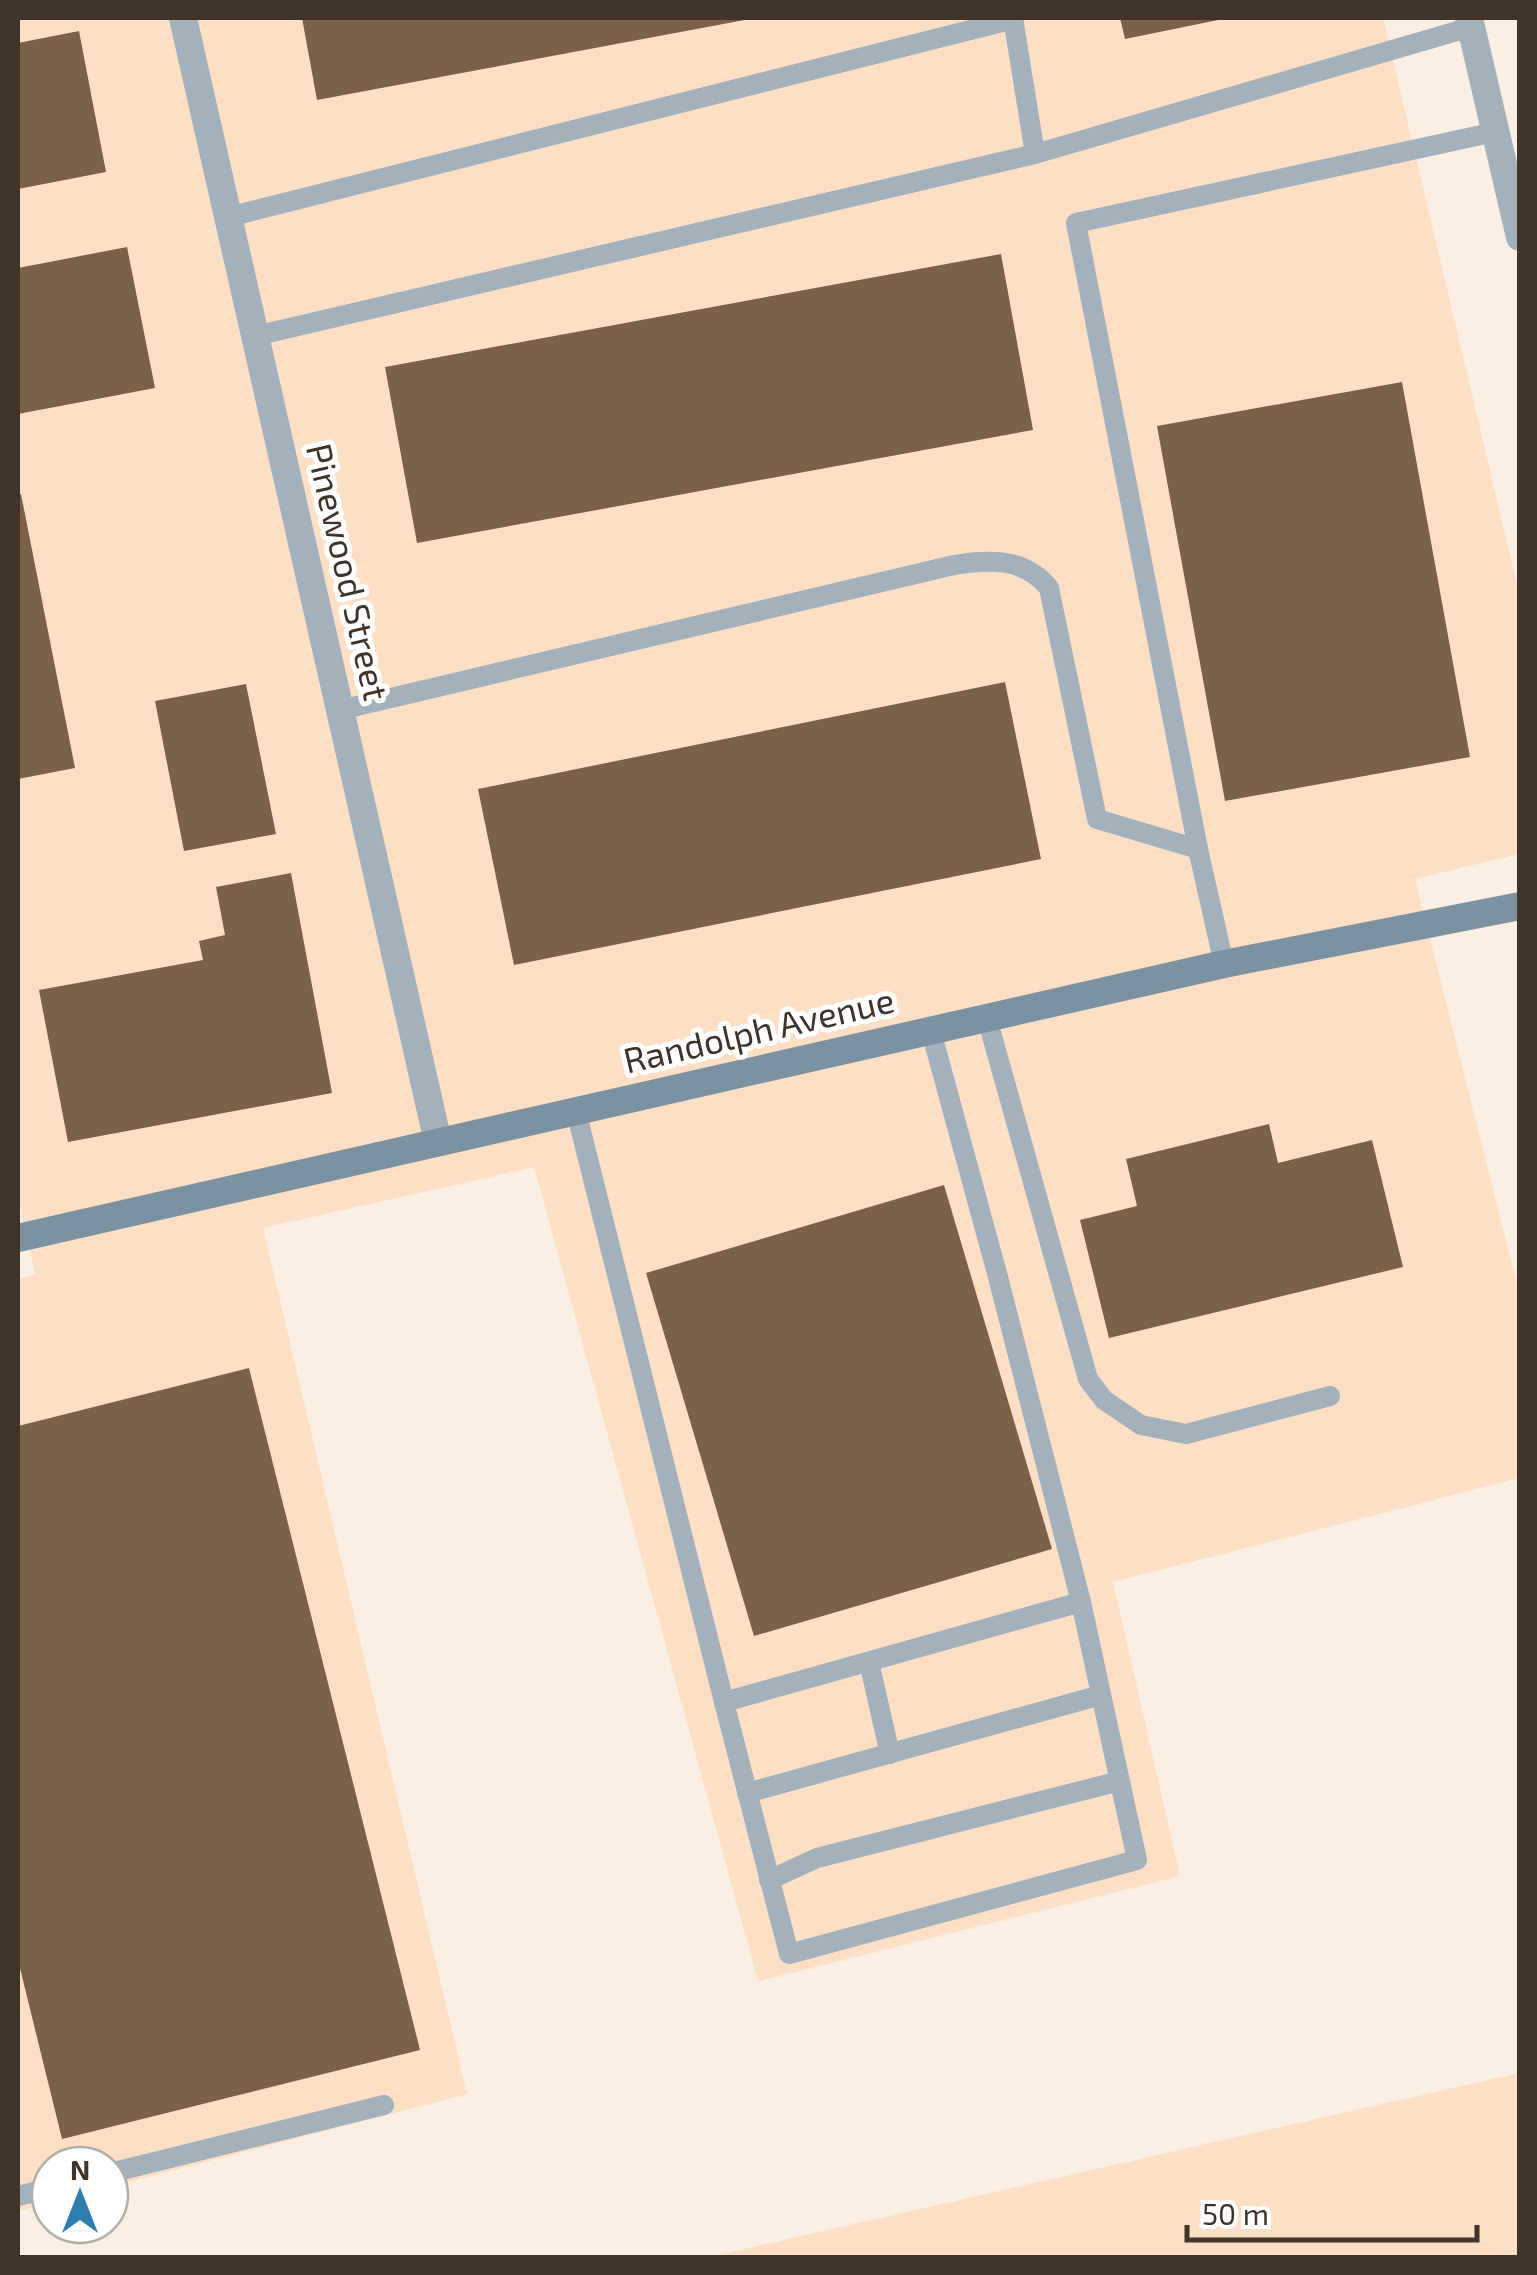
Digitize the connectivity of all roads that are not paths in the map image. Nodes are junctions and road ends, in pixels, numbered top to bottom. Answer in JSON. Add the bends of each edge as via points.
{"nodes":[{"id":1,"x":183,"y":18,"type":"edge"},
{"id":2,"x":1014,"y":18,"type":"edge"},
{"id":3,"x":1470,"y":22,"type":"edge"},
{"id":4,"x":1495,"y":132,"type":"junction"},
{"id":5,"x":1035,"y":154,"type":"junction"},
{"id":6,"x":228,"y":218,"type":"junction"},
{"id":7,"x":1520,"y":237,"type":"edge"},
{"id":8,"x":255,"y":336,"type":"junction"},
{"id":9,"x":340,"y":710,"type":"junction"},
{"id":10,"x":1198,"y":849,"type":"junction"},
{"id":11,"x":1520,"y":906,"type":"edge"},
{"id":12,"x":1224,"y":964,"type":"junction"},
{"id":13,"x":987,"y":1018,"type":"junction"},
{"id":14,"x":931,"y":1031,"type":"junction"},
{"id":15,"x":576,"y":1111,"type":"junction"},
{"id":16,"x":438,"y":1142,"type":"junction"},
{"id":17,"x":18,"y":1238,"type":"edge"},
{"id":18,"x":1330,"y":1396,"type":"dead end"},
{"id":19,"x":1081,"y":1602,"type":"junction"},
{"id":20,"x":869,"y":1662,"type":"junction"},
{"id":21,"x":1102,"y":1695,"type":"junction"},
{"id":22,"x":724,"y":1702,"type":"junction"},
{"id":23,"x":890,"y":1754,"type":"junction"},
{"id":24,"x":1120,"y":1782,"type":"junction"},
{"id":25,"x":747,"y":1793,"type":"junction"},
{"id":26,"x":769,"y":1880,"type":"junction"},
{"id":27,"x":384,"y":2106,"type":"dead end"},
{"id":28,"x":130,"y":2168,"type":"edge"}],
"edges":[{"from":1,"to":6,"type":"street","name":"Pinewood Street"},
{"from":2,"to":5,"type":"lane"},
{"from":2,"to":6,"type":"lane"},
{"from":3,"to":4,"type":"street"},
{"from":3,"to":5,"type":"lane"},
{"from":4,"to":7,"type":"street"},
{"from":4,"to":10,"type":"lane","via":[[1076,223]]},
{"from":5,"to":8,"type":"lane"},
{"from":6,"to":8,"type":"street","name":"Pinewood Street"},
{"from":8,"to":9,"type":"street","name":"Pinewood Street"},
{"from":9,"to":10,"type":"lane","via":[[954,565],[1004,562],[1036,572],[1049,588],[1098,819]]},
{"from":9,"to":16,"type":"street","name":"Pinewood Street"},
{"from":10,"to":12,"type":"lane"},
{"from":11,"to":12,"type":"main road","name":"Randolph Avenue"},
{"from":12,"to":13,"type":"main road","name":"Randolph Avenue"},
{"from":13,"to":14,"type":"main road","name":"Randolph Avenue"},
{"from":13,"to":18,"type":"lane","via":[[1088,1379],[1104,1400],[1141,1425],[1186,1434]]},
{"from":14,"to":15,"type":"main road","name":"Randolph Avenue"},
{"from":14,"to":19,"type":"lane"},
{"from":15,"to":16,"type":"main road","name":"Randolph Avenue"},
{"from":15,"to":22,"type":"lane"},
{"from":16,"to":17,"type":"main road","name":"Randolph Avenue"},
{"from":19,"to":20,"type":"lane"},
{"from":19,"to":21,"type":"lane"},
{"from":20,"to":22,"type":"lane"},
{"from":20,"to":23,"type":"lane"},
{"from":21,"to":23,"type":"lane"},
{"from":21,"to":24,"type":"lane"},
{"from":22,"to":25,"type":"lane"},
{"from":23,"to":25,"type":"lane"},
{"from":24,"to":26,"type":"lane","via":[[818,1858]]},
{"from":24,"to":26,"type":"lane","via":[[1138,1860],[789,1954]]},
{"from":25,"to":26,"type":"lane"},
{"from":27,"to":28,"type":"lane"}]}
